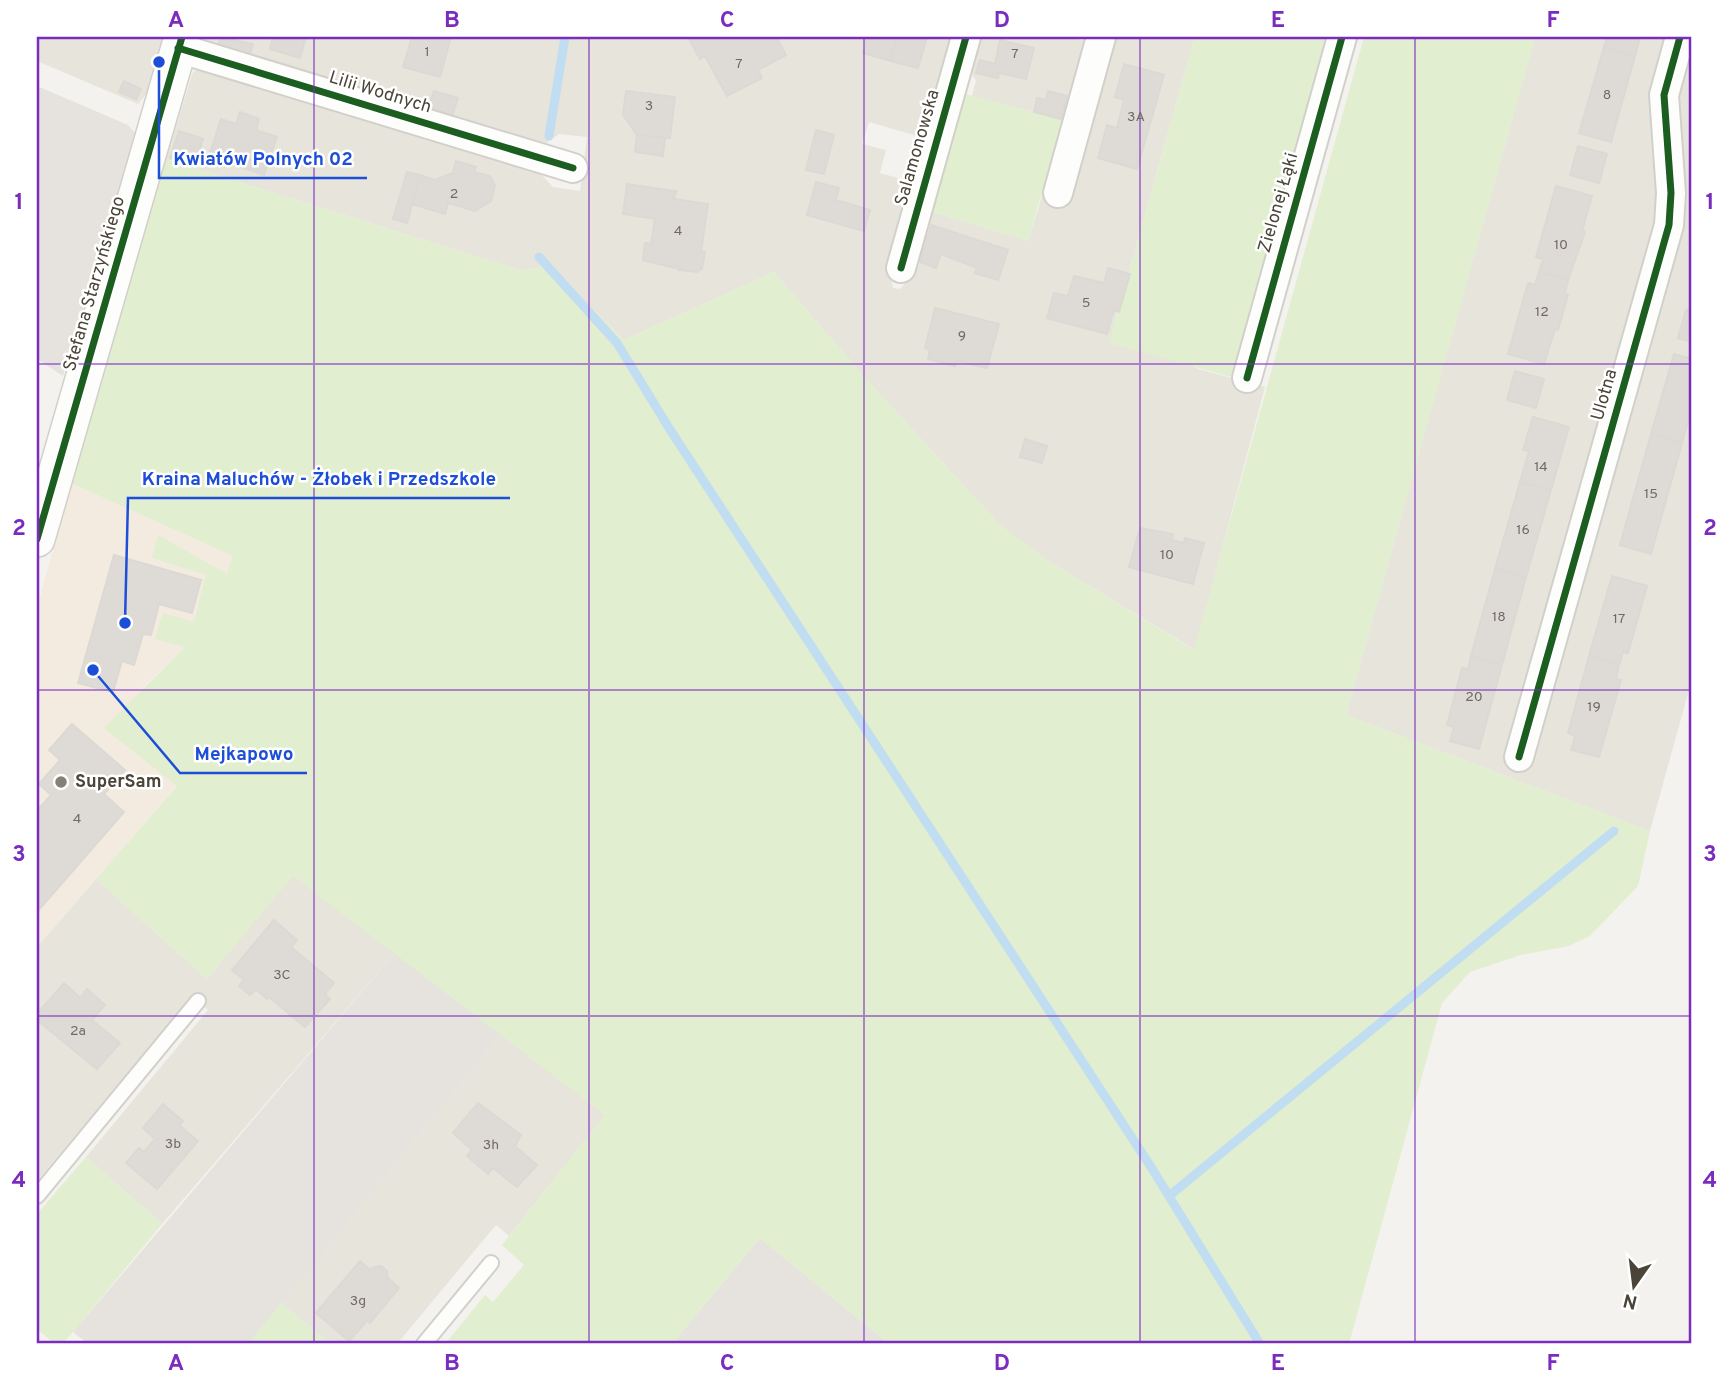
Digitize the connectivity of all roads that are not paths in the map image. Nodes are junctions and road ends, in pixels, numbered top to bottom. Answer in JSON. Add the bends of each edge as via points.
{"nodes":[{"id":1,"x":966,"y":37,"type":"edge"},
{"id":2,"x":1101,"y":37,"type":"edge"},
{"id":3,"x":1342,"y":37,"type":"edge"},
{"id":4,"x":1680,"y":37,"type":"edge"},
{"id":5,"x":180,"y":42,"type":"edge"},
{"id":6,"x":573,"y":168,"type":"dead end"},
{"id":7,"x":1058,"y":193,"type":"dead end"},
{"id":8,"x":901,"y":268,"type":"dead end"},
{"id":9,"x":1247,"y":378,"type":"dead end"},
{"id":10,"x":37,"y":539,"type":"edge"},
{"id":11,"x":1519,"y":757,"type":"dead end"},
{"id":12,"x":198,"y":1001,"type":"dead end"},
{"id":13,"x":37,"y":1196,"type":"edge"},
{"id":14,"x":491,"y":1263,"type":"dead end"},
{"id":15,"x":424,"y":1344,"type":"edge"}],
"edges":[{"from":1,"to":8,"type":"street","name":"Salamonowska"},
{"from":2,"to":7,"type":"street"},
{"from":3,"to":9,"type":"street","name":"Zielonej Łąki"},
{"from":4,"to":11,"type":"street","name":"Ulotna","via":[[1664,95],[1669,225]]},
{"from":5,"to":6,"type":"street","name":"Lilii Wodnych"},
{"from":5,"to":10,"type":"street","name":"Stefana Starzyńskiego"},
{"from":12,"to":13,"type":"lane"},
{"from":14,"to":15,"type":"lane"}]}
